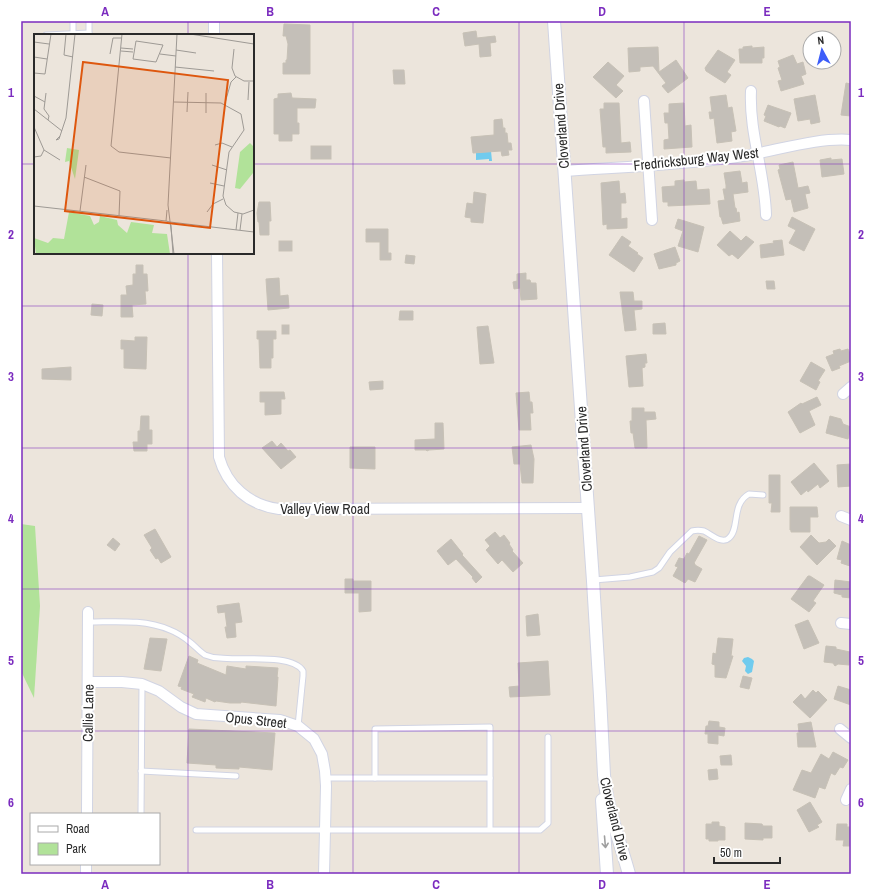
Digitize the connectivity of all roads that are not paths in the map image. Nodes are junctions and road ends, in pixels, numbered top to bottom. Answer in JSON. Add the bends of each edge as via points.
{"nodes":[{"id":1,"x":73,"y":21,"type":"edge"},
{"id":2,"x":88,"y":21,"type":"edge"},
{"id":3,"x":214,"y":21,"type":"edge"},
{"id":4,"x":554,"y":21,"type":"edge"},
{"id":5,"x":73,"y":34,"type":"edge"},
{"id":6,"x":89,"y":34,"type":"edge"},
{"id":7,"x":214,"y":34,"type":"edge"},
{"id":8,"x":751,"y":91,"type":"dead end"},
{"id":9,"x":644,"y":101,"type":"dead end"},
{"id":10,"x":851,"y":140,"type":"edge"},
{"id":11,"x":758,"y":154,"type":"junction"},
{"id":12,"x":648,"y":165,"type":"junction"},
{"id":13,"x":564,"y":171,"type":"junction"},
{"id":14,"x":766,"y":215,"type":"dead end"},
{"id":15,"x":652,"y":220,"type":"dead end"},
{"id":16,"x":217,"y":254,"type":"edge"},
{"id":17,"x":851,"y":387,"type":"edge"},
{"id":18,"x":843,"y":394,"type":"dead end"},
{"id":19,"x":763,"y":495,"type":"dead end"},
{"id":20,"x":588,"y":508,"type":"junction"},
{"id":21,"x":841,"y":516,"type":"dead end"},
{"id":22,"x":851,"y":520,"type":"edge"},
{"id":23,"x":593,"y":580,"type":"junction"},
{"id":24,"x":88,"y":617,"type":"joint"},
{"id":25,"x":88,"y":682,"type":"junction"},
{"id":26,"x":142,"y":684,"type":"junction"},
{"id":27,"x":298,"y":726,"type":"junction"},
{"id":28,"x":840,"y":729,"type":"dead end"},
{"id":29,"x":548,"y":737,"type":"dead end"},
{"id":30,"x":851,"y":738,"type":"edge"},
{"id":31,"x":141,"y":771,"type":"junction"},
{"id":32,"x":604,"y":775,"type":"junction"},
{"id":33,"x":236,"y":776,"type":"dead end"},
{"id":34,"x":326,"y":778,"type":"junction"},
{"id":35,"x":375,"y":778,"type":"junction"},
{"id":36,"x":490,"y":778,"type":"junction"},
{"id":37,"x":851,"y":789,"type":"edge"},
{"id":38,"x":846,"y":800,"type":"dead end"},
{"id":39,"x":86,"y":813,"type":"edge"},
{"id":40,"x":141,"y":813,"type":"edge"},
{"id":41,"x":490,"y":829,"type":"junction"},
{"id":42,"x":196,"y":830,"type":"dead end"},
{"id":43,"x":324,"y":831,"type":"junction"},
{"id":44,"x":324,"y":874,"type":"edge"},
{"id":45,"x":608,"y":874,"type":"edge"},
{"id":46,"x":628,"y":874,"type":"edge"}],
"edges":[{"from":1,"to":5,"type":"lane"},
{"from":2,"to":6,"type":"lane"},
{"from":3,"to":7,"type":"street"},
{"from":4,"to":13,"type":"street","name":"Cloverland Drive"},
{"from":8,"to":11,"type":"street","via":[[750,112]]},
{"from":9,"to":12,"type":"street"},
{"from":10,"to":11,"type":"street","name":"Fredricksburg Way West","via":[[819,141]]},
{"from":11,"to":12,"type":"street","name":"Fredricksburg Way West"},
{"from":11,"to":14,"type":"street"},
{"from":12,"to":13,"type":"street","name":"Fredricksburg Way West"},
{"from":12,"to":15,"type":"street"},
{"from":13,"to":20,"type":"street","name":"Cloverland Drive"},
{"from":16,"to":20,"type":"street","name":"Valley View Road","via":[[219,457],[227,477],[246,497],[262,506],[279,510]]},
{"from":17,"to":18,"type":"street"},
{"from":19,"to":23,"type":"lane","via":[[749,494],[743,499],[731,536],[727,539],[722,540],[703,531],[692,531],[653,572]]},
{"from":20,"to":23,"type":"street","name":"Cloverland Drive"},
{"from":21,"to":22,"type":"street"},
{"from":23,"to":32,"type":"street","name":"Cloverland Drive"},
{"from":24,"to":25,"type":"street","name":"Callie Lane"},
{"from":24,"to":27,"type":"lane","via":[[170,630],[200,652],[213,657],[278,660],[298,665],[303,671],[303,676]]},
{"from":25,"to":26,"type":"street","name":"Opus Street"},
{"from":25,"to":39,"type":"street","name":"Callie Lane"},
{"from":26,"to":27,"type":"street","name":"Opus Street","via":[[159,690],[181,707],[196,714],[280,720]]},
{"from":26,"to":31,"type":"lane"},
{"from":27,"to":34,"type":"street","name":"Opus Street","via":[[314,739],[322,754]]},
{"from":28,"to":30,"type":"street"},
{"from":29,"to":41,"type":"lane","via":[[548,823],[540,830]]},
{"from":31,"to":33,"type":"lane"},
{"from":31,"to":40,"type":"lane"},
{"from":32,"to":45,"type":"street","one_way":true,"via":[[602,798]]},
{"from":32,"to":46,"type":"street","name":"Cloverland Drive","via":[[612,818]]},
{"from":34,"to":35,"type":"lane"},
{"from":34,"to":43,"type":"street","name":"Opus Street"},
{"from":35,"to":36,"type":"lane"},
{"from":35,"to":36,"type":"lane","via":[[375,729],[490,727]]},
{"from":36,"to":41,"type":"lane"},
{"from":37,"to":38,"type":"street"},
{"from":41,"to":43,"type":"lane"},
{"from":42,"to":43,"type":"lane"},
{"from":43,"to":44,"type":"street","name":"Opus Street"}]}
